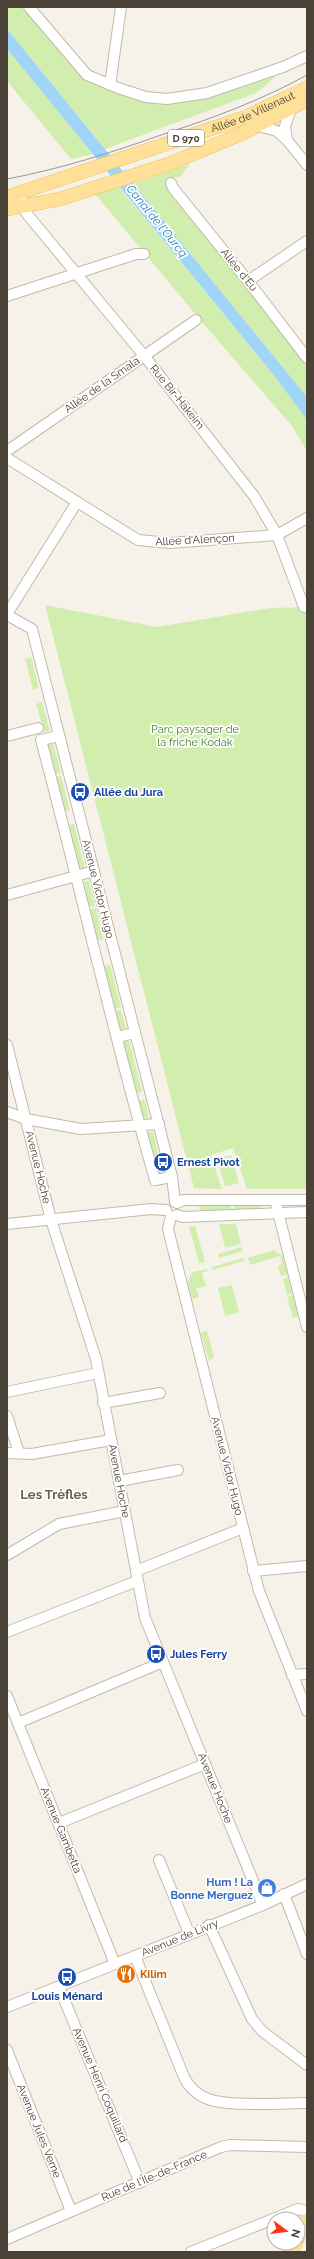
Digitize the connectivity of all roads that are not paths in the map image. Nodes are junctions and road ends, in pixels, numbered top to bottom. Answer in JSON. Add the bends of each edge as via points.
{"nodes":[{"id":1,"x":29,"y":7,"type":"edge"},
{"id":2,"x":121,"y":7,"type":"edge"},
{"id":3,"x":307,"y":56,"type":"edge"},
{"id":4,"x":110,"y":85,"type":"junction"},
{"id":5,"x":307,"y":88,"type":"edge"},
{"id":6,"x":307,"y":100,"type":"edge"},
{"id":7,"x":292,"y":108,"type":"junction"},
{"id":8,"x":261,"y":110,"type":"junction"},
{"id":9,"x":277,"y":116,"type":"junction"},
{"id":10,"x":258,"y":126,"type":"junction"},
{"id":11,"x":281,"y":129,"type":"junction"},
{"id":12,"x":307,"y":165,"type":"edge"},
{"id":13,"x":171,"y":183,"type":"dead end"},
{"id":14,"x":31,"y":188,"type":"junction"},
{"id":15,"x":7,"y":197,"type":"edge"},
{"id":16,"x":22,"y":206,"type":"junction"},
{"id":17,"x":7,"y":209,"type":"edge"},
{"id":18,"x":307,"y":241,"type":"edge"},
{"id":19,"x":144,"y":254,"type":"dead end"},
{"id":20,"x":76,"y":274,"type":"junction"},
{"id":21,"x":248,"y":280,"type":"junction"},
{"id":22,"x":7,"y":296,"type":"edge"},
{"id":23,"x":196,"y":320,"type":"dead end"},
{"id":24,"x":144,"y":356,"type":"junction"},
{"id":25,"x":307,"y":358,"type":"edge"},
{"id":26,"x":7,"y":451,"type":"edge"},
{"id":27,"x":7,"y":458,"type":"edge"},
{"id":28,"x":77,"y":502,"type":"junction"},
{"id":29,"x":307,"y":518,"type":"edge"},
{"id":30,"x":277,"y":535,"type":"junction"},
{"id":31,"x":304,"y":607,"type":"dead end"},
{"id":32,"x":7,"y":614,"type":"edge"},
{"id":33,"x":38,"y":728,"type":"dead end"},
{"id":34,"x":7,"y":736,"type":"edge"},
{"id":35,"x":59,"y":736,"type":"junction"},
{"id":36,"x":94,"y":872,"type":"junction"},
{"id":37,"x":77,"y":876,"type":"junction"},
{"id":38,"x":7,"y":895,"type":"edge"},
{"id":39,"x":136,"y":1033,"type":"junction"},
{"id":40,"x":117,"y":1038,"type":"junction"},
{"id":41,"x":7,"y":1045,"type":"edge"},
{"id":42,"x":7,"y":1112,"type":"edge"},
{"id":43,"x":26,"y":1119,"type":"junction"},
{"id":44,"x":139,"y":1124,"type":"junction"},
{"id":45,"x":159,"y":1124,"type":"junction"},
{"id":46,"x":172,"y":1177,"type":"junction"},
{"id":47,"x":275,"y":1200,"type":"junction"},
{"id":48,"x":307,"y":1200,"type":"edge"},
{"id":49,"x":176,"y":1202,"type":"junction"},
{"id":50,"x":307,"y":1212,"type":"edge"},
{"id":51,"x":171,"y":1214,"type":"junction"},
{"id":52,"x":278,"y":1214,"type":"junction"},
{"id":53,"x":51,"y":1220,"type":"junction"},
{"id":54,"x":7,"y":1224,"type":"edge"},
{"id":55,"x":307,"y":1327,"type":"edge"},
{"id":56,"x":98,"y":1373,"type":"junction"},
{"id":57,"x":7,"y":1392,"type":"edge"},
{"id":58,"x":160,"y":1393,"type":"dead end"},
{"id":59,"x":104,"y":1403,"type":"junction"},
{"id":60,"x":7,"y":1416,"type":"edge"},
{"id":61,"x":111,"y":1440,"type":"junction"},
{"id":62,"x":7,"y":1453,"type":"edge"},
{"id":63,"x":19,"y":1453,"type":"junction"},
{"id":64,"x":178,"y":1470,"type":"dead end"},
{"id":65,"x":119,"y":1482,"type":"junction"},
{"id":66,"x":125,"y":1511,"type":"junction"},
{"id":67,"x":243,"y":1528,"type":"junction"},
{"id":68,"x":7,"y":1555,"type":"edge"},
{"id":69,"x":307,"y":1566,"type":"edge"},
{"id":70,"x":253,"y":1571,"type":"junction"},
{"id":71,"x":137,"y":1576,"type":"junction"},
{"id":72,"x":7,"y":1632,"type":"edge"},
{"id":73,"x":163,"y":1662,"type":"junction"},
{"id":74,"x":307,"y":1674,"type":"edge"},
{"id":75,"x":292,"y":1675,"type":"junction"},
{"id":76,"x":7,"y":1696,"type":"edge"},
{"id":77,"x":307,"y":1711,"type":"edge"},
{"id":78,"x":18,"y":1723,"type":"junction"},
{"id":79,"x":205,"y":1764,"type":"junction"},
{"id":80,"x":59,"y":1823,"type":"junction"},
{"id":81,"x":159,"y":1860,"type":"dead end"},
{"id":82,"x":307,"y":1884,"type":"edge"},
{"id":83,"x":284,"y":1894,"type":"junction"},
{"id":84,"x":263,"y":1905,"type":"junction"},
{"id":85,"x":209,"y":1925,"type":"junction"},
{"id":86,"x":189,"y":1933,"type":"junction"},
{"id":87,"x":307,"y":1954,"type":"edge"},
{"id":88,"x":135,"y":1956,"type":"junction"},
{"id":89,"x":115,"y":1964,"type":"junction"},
{"id":90,"x":59,"y":1987,"type":"junction"},
{"id":91,"x":7,"y":2007,"type":"edge"},
{"id":92,"x":7,"y":2050,"type":"edge"},
{"id":93,"x":307,"y":2065,"type":"edge"},
{"id":94,"x":307,"y":2104,"type":"edge"},
{"id":95,"x":307,"y":2147,"type":"edge"},
{"id":96,"x":140,"y":2183,"type":"junction"},
{"id":97,"x":71,"y":2211,"type":"junction"},
{"id":98,"x":307,"y":2211,"type":"edge"},
{"id":99,"x":7,"y":2239,"type":"edge"},
{"id":100,"x":191,"y":2252,"type":"edge"}],
"edges":[{"from":1,"to":4,"type":"street","via":[[87,75]]},
{"from":2,"to":4,"type":"street"},
{"from":3,"to":4,"type":"street","via":[[283,67],[185,98],[146,97]]},
{"from":5,"to":8,"type":"main road","name":"Allée de Villenaut","number":"D 970"},
{"from":5,"to":9,"type":"street","via":[[302,96],[280,107]]},
{"from":6,"to":7,"type":"main road","name":"Allée de Villenaut","number":"D 970"},
{"from":7,"to":9,"type":"main road","name":"Allée de Villenaut","number":"D 970"},
{"from":7,"to":11,"type":"street"},
{"from":8,"to":9,"type":"street"},
{"from":8,"to":14,"type":"main road","name":"Allée de Villenaut","number":"D 970","via":[[129,157]]},
{"from":9,"to":10,"type":"main road","name":"Allée de Villenaut","number":"D 970"},
{"from":9,"to":11,"type":"street"},
{"from":10,"to":11,"type":"street"},
{"from":10,"to":16,"type":"main road","name":"Allée de Villenaut","number":"D 970","via":[[143,172],[60,199]]},
{"from":11,"to":12,"type":"street"},
{"from":13,"to":21,"type":"street","name":"Allée d'Eu"},
{"from":14,"to":15,"type":"main road","number":"D 970"},
{"from":14,"to":16,"type":"street","via":[[21,196]]},
{"from":16,"to":17,"type":"main road","number":"D 970"},
{"from":16,"to":20,"type":"street","name":"Rue Bir-Hakeim"},
{"from":18,"to":21,"type":"street"},
{"from":19,"to":20,"type":"street","via":[[136,254]]},
{"from":20,"to":22,"type":"street"},
{"from":20,"to":24,"type":"street","name":"Rue Bir-Hakeim"},
{"from":21,"to":25,"type":"street","name":"Allée d'Eu"},
{"from":23,"to":24,"type":"street","name":"Allée de la Smala"},
{"from":24,"to":26,"type":"street","name":"Allée de la Smala"},
{"from":24,"to":30,"type":"street","name":"Rue Bir-Hakeim","via":[[238,474]]},
{"from":27,"to":28,"type":"street","name":"Allée d'Alençon"},
{"from":28,"to":30,"type":"street","name":"Allée d'Alençon","via":[[138,540],[170,543]]},
{"from":28,"to":32,"type":"street"},
{"from":29,"to":30,"type":"street","name":"Allée d'Alençon"},
{"from":30,"to":31,"type":"street","name":"Rue Bir-Hakeim"},
{"from":32,"to":35,"type":"street","name":"Avenue Victor Hugo","via":[[32,628]]},
{"from":33,"to":34,"type":"street"},
{"from":35,"to":36,"type":"street","name":"Avenue Victor Hugo"},
{"from":35,"to":37,"type":"street","name":"Avenue Victor Hugo","via":[[41,740]]},
{"from":36,"to":37,"type":"street"},
{"from":36,"to":39,"type":"street","name":"Avenue Victor Hugo"},
{"from":37,"to":38,"type":"street"},
{"from":37,"to":40,"type":"street","name":"Avenue Victor Hugo"},
{"from":39,"to":40,"type":"street"},
{"from":39,"to":45,"type":"street","name":"Avenue Victor Hugo"},
{"from":40,"to":44,"type":"street","name":"Avenue Victor Hugo"},
{"from":41,"to":43,"type":"street","name":"Avenue Hoche"},
{"from":42,"to":43,"type":"street"},
{"from":43,"to":44,"type":"street","via":[[81,1129]]},
{"from":43,"to":53,"type":"street","name":"Avenue Hoche"},
{"from":44,"to":45,"type":"street"},
{"from":44,"to":46,"type":"street","name":"Avenue Victor Hugo","via":[[155,1180]]},
{"from":45,"to":46,"type":"street","name":"Avenue Victor Hugo"},
{"from":46,"to":49,"type":"street","name":"Avenue Victor Hugo"},
{"from":47,"to":48,"type":"street"},
{"from":47,"to":49,"type":"street"},
{"from":47,"to":52,"type":"street"},
{"from":49,"to":51,"type":"street","name":"Avenue Victor Hugo","via":[[181,1209]]},
{"from":50,"to":52,"type":"street"},
{"from":51,"to":52,"type":"street","via":[[184,1217]]},
{"from":51,"to":53,"type":"street","via":[[151,1209]]},
{"from":51,"to":67,"type":"street","name":"Avenue Victor Hugo","via":[[168,1230]]},
{"from":52,"to":55,"type":"street"},
{"from":53,"to":54,"type":"street"},
{"from":53,"to":56,"type":"street","name":"Avenue Hoche"},
{"from":56,"to":57,"type":"street"},
{"from":56,"to":59,"type":"street","name":"Avenue Hoche"},
{"from":58,"to":59,"type":"street"},
{"from":59,"to":61,"type":"street","name":"Avenue Hoche"},
{"from":60,"to":63,"type":"street"},
{"from":61,"to":63,"type":"street","via":[[32,1454]]},
{"from":61,"to":65,"type":"street","name":"Avenue Hoche"},
{"from":62,"to":63,"type":"street"},
{"from":64,"to":65,"type":"street"},
{"from":65,"to":66,"type":"street","name":"Avenue Hoche"},
{"from":66,"to":68,"type":"street","via":[[59,1524]]},
{"from":66,"to":71,"type":"street","name":"Avenue Hoche"},
{"from":67,"to":70,"type":"street","name":"Avenue Victor Hugo"},
{"from":67,"to":71,"type":"street"},
{"from":69,"to":70,"type":"street"},
{"from":70,"to":75,"type":"street","name":"Avenue Victor Hugo"},
{"from":71,"to":72,"type":"street"},
{"from":71,"to":73,"type":"street","name":"Avenue Hoche","via":[[145,1618]]},
{"from":73,"to":78,"type":"street"},
{"from":73,"to":79,"type":"street","name":"Avenue Hoche"},
{"from":74,"to":75,"type":"street"},
{"from":75,"to":77,"type":"street","name":"Avenue Victor Hugo"},
{"from":76,"to":78,"type":"street","name":"Avenue Gambetta"},
{"from":78,"to":80,"type":"street","name":"Avenue Gambetta"},
{"from":79,"to":80,"type":"street"},
{"from":79,"to":84,"type":"street","name":"Avenue Hoche"},
{"from":80,"to":89,"type":"street","name":"Avenue Gambetta"},
{"from":81,"to":86,"type":"street"},
{"from":82,"to":83,"type":"street","name":"Avenue de Livry"},
{"from":83,"to":84,"type":"street","name":"Avenue de Livry"},
{"from":83,"to":87,"type":"street"},
{"from":84,"to":85,"type":"street","name":"Avenue de Livry"},
{"from":85,"to":86,"type":"street","name":"Avenue de Livry"},
{"from":85,"to":93,"type":"street","via":[[252,2019],[262,2031]]},
{"from":86,"to":88,"type":"street","name":"Avenue de Livry"},
{"from":88,"to":89,"type":"street","name":"Avenue de Livry"},
{"from":88,"to":94,"type":"street","via":[[184,2077],[200,2096],[216,2102]]},
{"from":89,"to":90,"type":"street","name":"Avenue de Livry"},
{"from":90,"to":91,"type":"street","name":"Avenue de Livry"},
{"from":90,"to":96,"type":"street","name":"Avenue Henri Coquillard"},
{"from":92,"to":97,"type":"street","name":"Avenue Jules Verne"},
{"from":95,"to":96,"type":"street","name":"Rue de l'Île-de-France","via":[[230,2145]]},
{"from":96,"to":97,"type":"street","name":"Rue de l'Île-de-France"},
{"from":97,"to":99,"type":"street","name":"Rue de l'Île-de-France"},
{"from":98,"to":100,"type":"street","via":[[298,2209]]}]}
